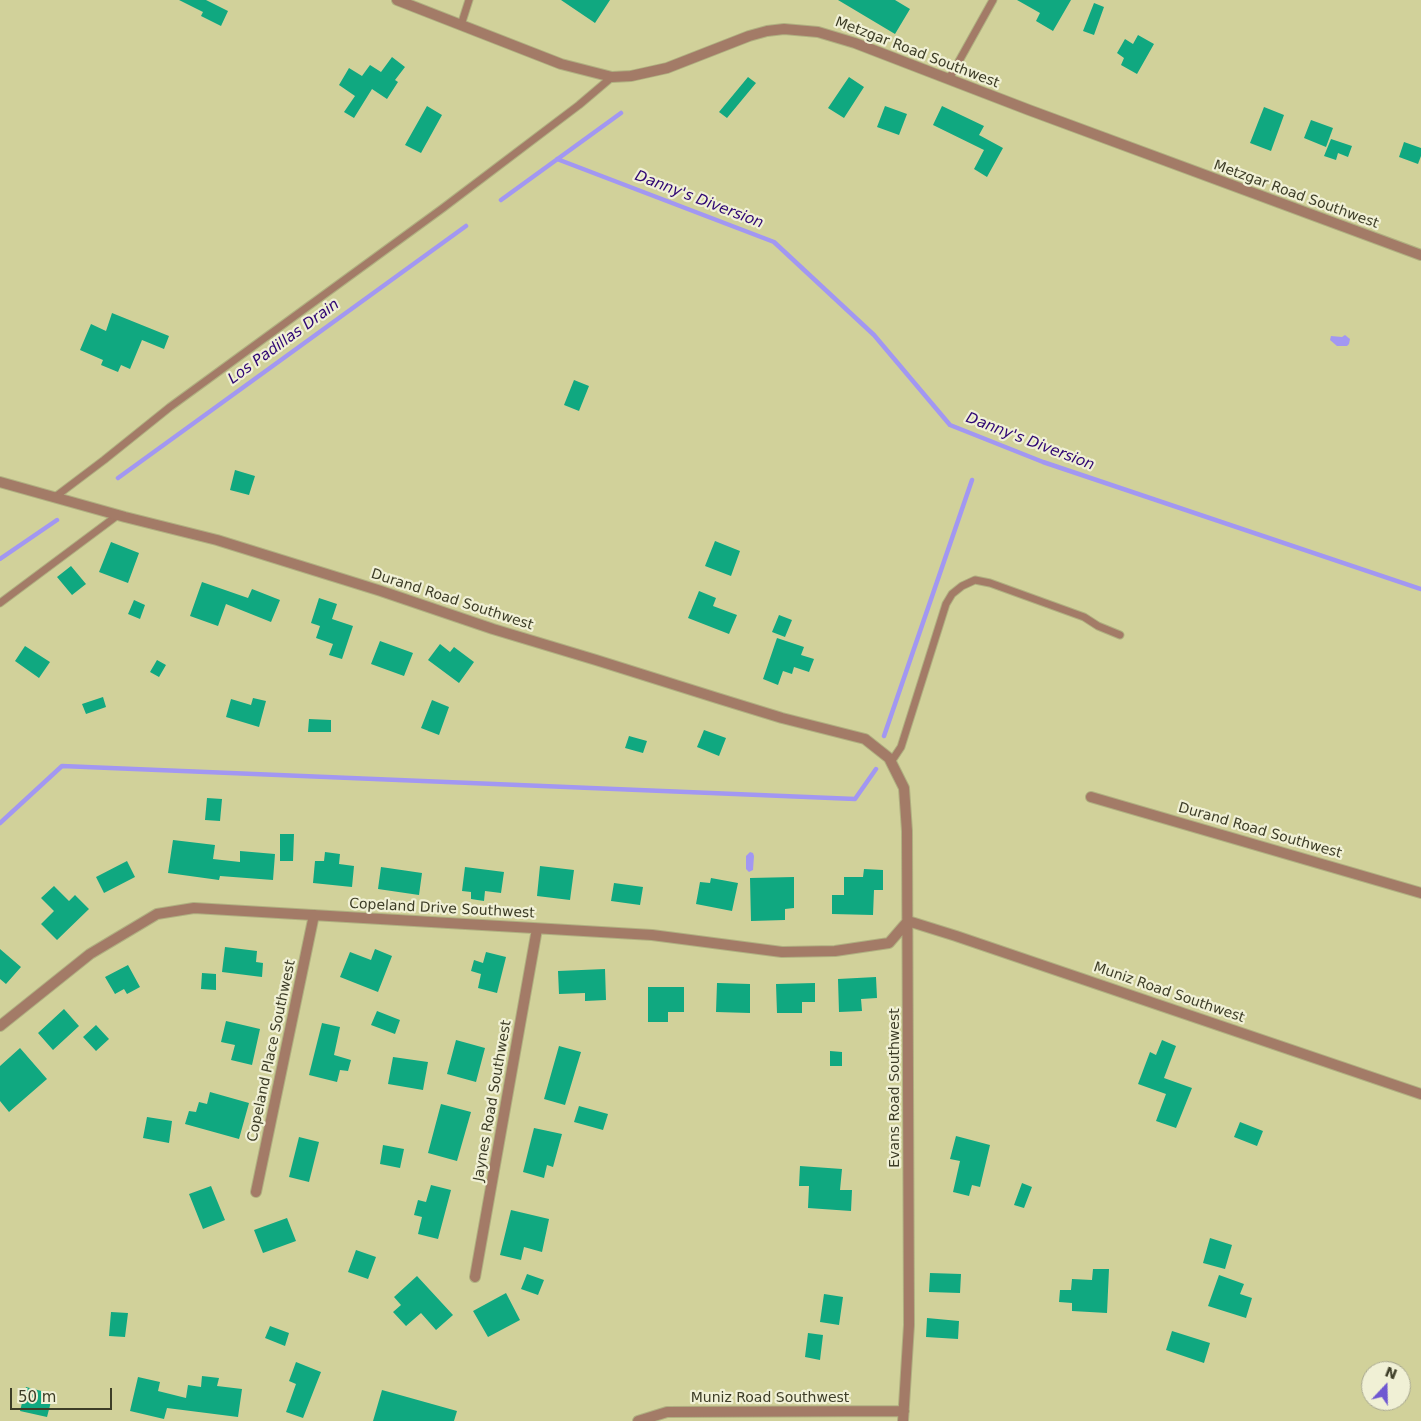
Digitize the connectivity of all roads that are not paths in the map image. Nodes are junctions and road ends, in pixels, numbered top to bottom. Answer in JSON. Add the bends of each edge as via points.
{"nodes":[{"id":1,"x":397,"y":0,"type":"edge"},
{"id":2,"x":469,"y":0,"type":"edge"},
{"id":3,"x":993,"y":0,"type":"edge"},
{"id":4,"x":461,"y":25,"type":"junction"},
{"id":5,"x":612,"y":76,"type":"junction"},
{"id":6,"x":948,"y":79,"type":"junction"},
{"id":7,"x":1421,"y":255,"type":"edge"},
{"id":8,"x":0,"y":482,"type":"edge"},
{"id":9,"x":55,"y":497,"type":"junction"},
{"id":10,"x":118,"y":514,"type":"junction"},
{"id":11,"x":0,"y":603,"type":"edge"},
{"id":12,"x":1120,"y":635,"type":"dead end"},
{"id":13,"x":891,"y":760,"type":"junction"},
{"id":14,"x":1091,"y":797,"type":"dead end"},
{"id":15,"x":1421,"y":892,"type":"edge"},
{"id":16,"x":314,"y":916,"type":"junction"},
{"id":17,"x":908,"y":921,"type":"junction"},
{"id":18,"x":537,"y":929,"type":"junction"},
{"id":19,"x":0,"y":1026,"type":"edge"},
{"id":20,"x":1421,"y":1094,"type":"edge"},
{"id":21,"x":256,"y":1192,"type":"dead end"},
{"id":22,"x":475,"y":1277,"type":"dead end"},
{"id":23,"x":903,"y":1416,"type":"edge"},
{"id":24,"x":638,"y":1421,"type":"edge"}],
"edges":[{"from":1,"to":4,"type":"street","name":"Metzgar Road Southwest"},
{"from":2,"to":4,"type":"lane"},
{"from":3,"to":6,"type":"lane"},
{"from":4,"to":5,"type":"street","name":"Metzgar Road Southwest","via":[[561,64]]},
{"from":5,"to":6,"type":"street","name":"Metzgar Road Southwest","via":[[648,73],[750,36],[800,29],[837,36]]},
{"from":5,"to":9,"type":"lane","via":[[579,105],[170,407]]},
{"from":6,"to":7,"type":"street","name":"Metzgar Road Southwest"},
{"from":8,"to":9,"type":"street","name":"Durand Road Southwest"},
{"from":9,"to":10,"type":"street","name":"Durand Road Southwest"},
{"from":10,"to":11,"type":"lane"},
{"from":10,"to":13,"type":"street","name":"Durand Road Southwest","via":[[217,540],[493,630],[865,740]]},
{"from":12,"to":13,"type":"lane","via":[[1084,617],[990,583],[975,580],[962,586],[946,604],[901,747]]},
{"from":13,"to":17,"type":"street","name":"Evans Road Southwest","via":[[904,788]]},
{"from":14,"to":15,"type":"street","name":"Durand Road Southwest"},
{"from":16,"to":18,"type":"street","name":"Copeland Drive Southwest"},
{"from":16,"to":19,"type":"street","name":"Copeland Drive Southwest","via":[[194,908],[157,914],[90,954]]},
{"from":16,"to":21,"type":"street","name":"Copeland Place Southwest"},
{"from":17,"to":18,"type":"street","name":"Copeland Drive Southwest","via":[[889,943],[835,951],[800,952],[652,935]]},
{"from":17,"to":20,"type":"street","name":"Muniz Road Southwest"},
{"from":17,"to":23,"type":"street","name":"Evans Road Southwest","via":[[909,1325]]},
{"from":18,"to":22,"type":"street","name":"Jaynes Road Southwest"},
{"from":23,"to":24,"type":"street","name":"Muniz Road Southwest","via":[[667,1412]]}]}
